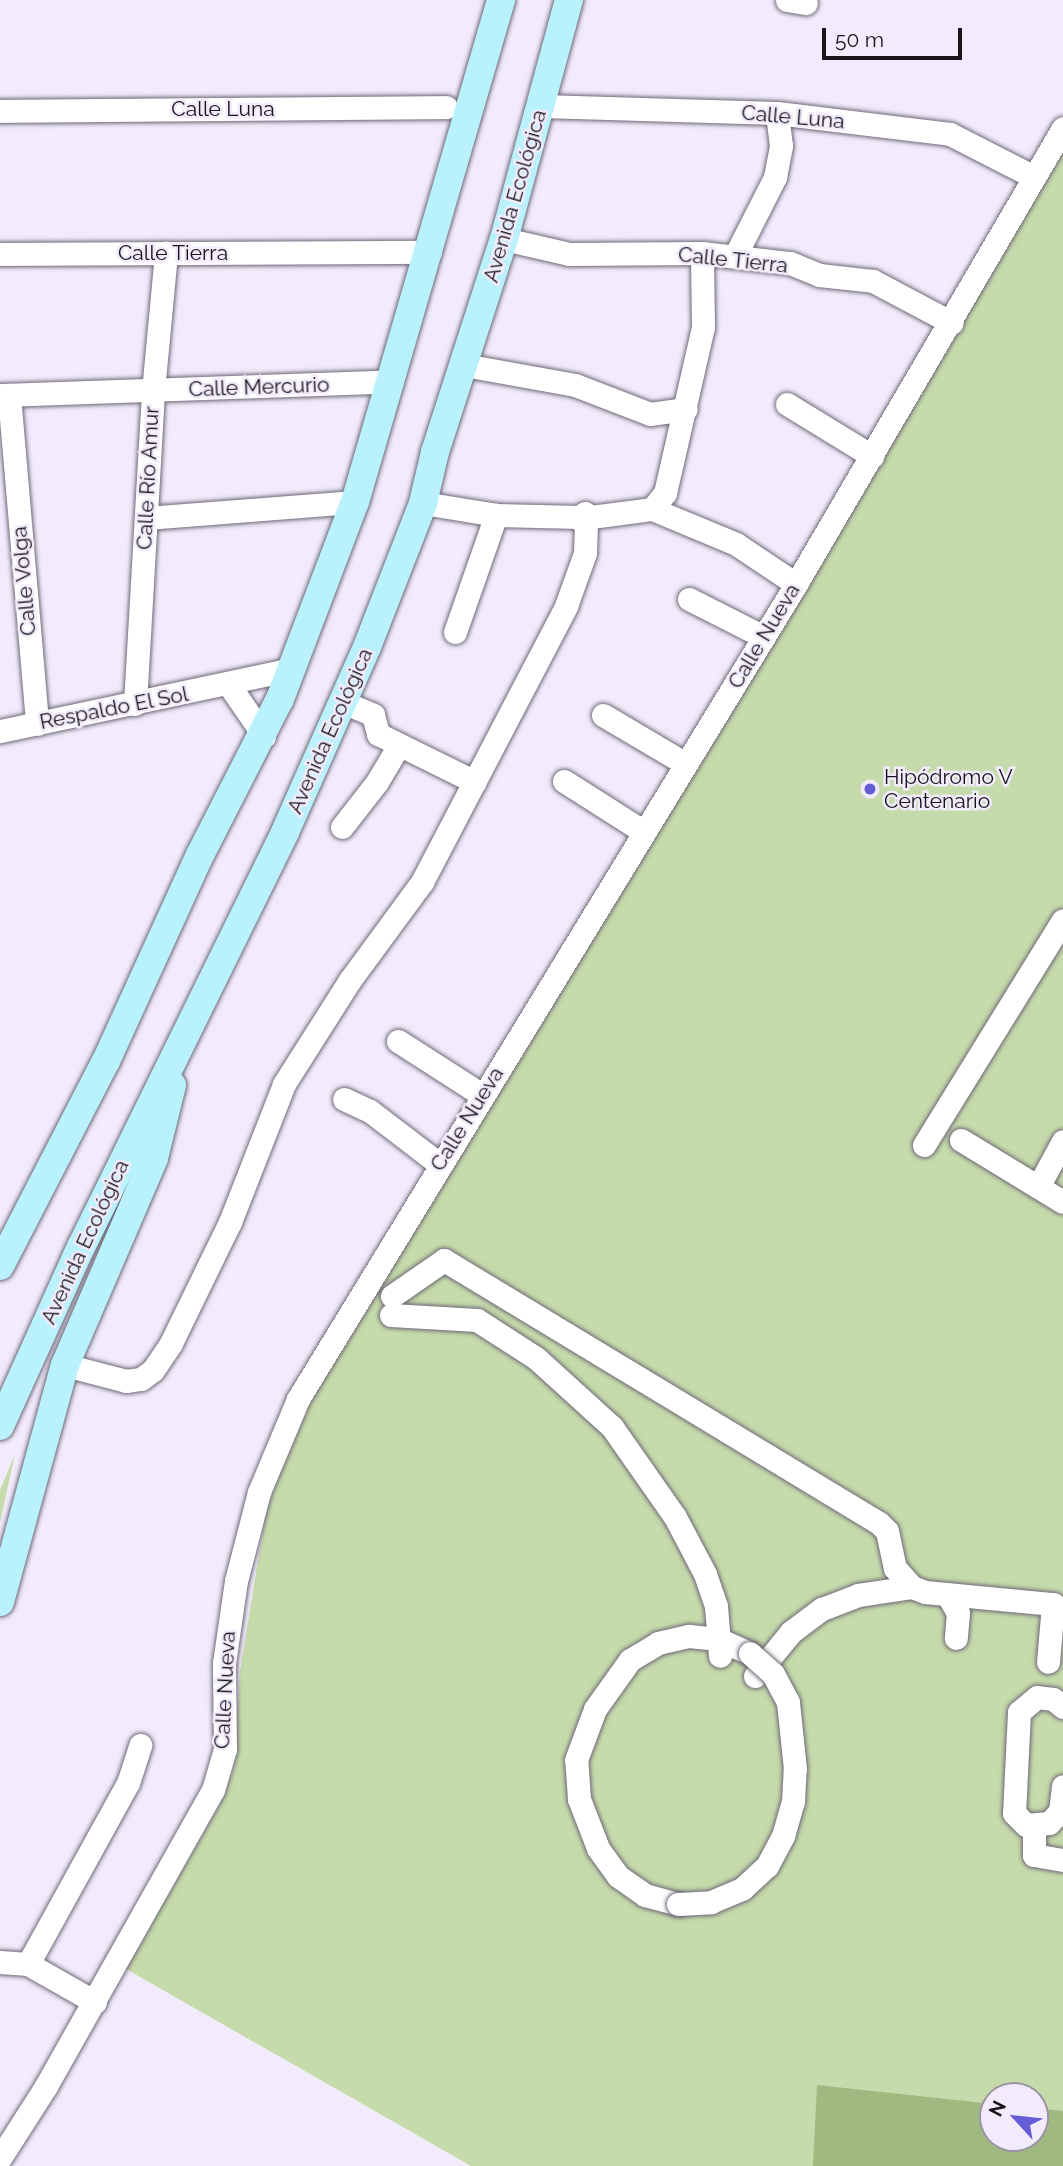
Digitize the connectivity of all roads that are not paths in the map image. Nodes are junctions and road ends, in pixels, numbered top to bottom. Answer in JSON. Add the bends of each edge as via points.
{"nodes":[{"id":1,"x":501,"y":0,"type":"edge"},
{"id":2,"x":569,"y":0,"type":"edge"},
{"id":3,"x":541,"y":106,"type":"junction"},
{"id":4,"x":446,"y":107,"type":"dead end"},
{"id":5,"x":0,"y":111,"type":"edge"},
{"id":6,"x":777,"y":113,"type":"junction"},
{"id":7,"x":1063,"y":128,"type":"edge"},
{"id":8,"x":1034,"y":177,"type":"junction"},
{"id":9,"x":504,"y":239,"type":"junction"},
{"id":10,"x":430,"y":252,"type":"junction"},
{"id":11,"x":166,"y":253,"type":"junction"},
{"id":12,"x":702,"y":253,"type":"junction"},
{"id":13,"x":0,"y":254,"type":"edge"},
{"id":14,"x":735,"y":256,"type":"junction"},
{"id":15,"x":952,"y":323,"type":"junction"},
{"id":16,"x":464,"y":365,"type":"junction"},
{"id":17,"x":392,"y":381,"type":"junction"},
{"id":18,"x":153,"y":391,"type":"junction"},
{"id":19,"x":4,"y":396,"type":"edge"},
{"id":20,"x":787,"y":404,"type":"dead end"},
{"id":21,"x":686,"y":409,"type":"junction"},
{"id":22,"x":873,"y":456,"type":"junction"},
{"id":23,"x":355,"y":502,"type":"junction"},
{"id":24,"x":423,"y":503,"type":"junction"},
{"id":25,"x":652,"y":509,"type":"junction"},
{"id":26,"x":496,"y":515,"type":"junction"},
{"id":27,"x":146,"y":518,"type":"junction"},
{"id":28,"x":586,"y":520,"type":"junction"},
{"id":29,"x":10,"y":530,"type":"edge"},
{"id":30,"x":796,"y":584,"type":"junction"},
{"id":31,"x":689,"y":599,"type":"dead end"},
{"id":32,"x":456,"y":632,"type":"dead end"},
{"id":33,"x":764,"y":636,"type":"junction"},
{"id":34,"x":292,"y":669,"type":"junction"},
{"id":35,"x":229,"y":685,"type":"junction"},
{"id":36,"x":344,"y":702,"type":"junction"},
{"id":37,"x":135,"y":704,"type":"junction"},
{"id":38,"x":603,"y":715,"type":"dead end"},
{"id":39,"x":37,"y":724,"type":"junction"},
{"id":40,"x":0,"y":731,"type":"edge"},
{"id":41,"x":264,"y":736,"type":"junction"},
{"id":42,"x":399,"y":745,"type":"junction"},
{"id":43,"x":686,"y":764,"type":"junction"},
{"id":44,"x":475,"y":782,"type":"junction"},
{"id":45,"x":564,"y":782,"type":"dead end"},
{"id":46,"x":342,"y":827,"type":"dead end"},
{"id":47,"x":644,"y":832,"type":"junction"},
{"id":48,"x":1063,"y":920,"type":"edge"},
{"id":49,"x":398,"y":1041,"type":"dead end"},
{"id":50,"x":178,"y":1047,"type":"junction"},
{"id":51,"x":482,"y":1095,"type":"junction"},
{"id":52,"x":344,"y":1099,"type":"dead end"},
{"id":53,"x":961,"y":1140,"type":"dead end"},
{"id":54,"x":1063,"y":1141,"type":"edge"},
{"id":55,"x":924,"y":1145,"type":"dead end"},
{"id":56,"x":439,"y":1164,"type":"junction"},
{"id":57,"x":1038,"y":1187,"type":"junction"},
{"id":58,"x":1063,"y":1202,"type":"edge"},
{"id":59,"x":0,"y":1266,"type":"edge"},
{"id":60,"x":65,"y":1365,"type":"junction"},
{"id":61,"x":0,"y":1426,"type":"edge"},
{"id":62,"x":912,"y":1587,"type":"junction"},
{"id":63,"x":947,"y":1594,"type":"junction"},
{"id":64,"x":0,"y":1602,"type":"edge"},
{"id":65,"x":1058,"y":1604,"type":"edge"},
{"id":66,"x":956,"y":1638,"type":"dead end"},
{"id":67,"x":719,"y":1647,"type":"junction"},
{"id":68,"x":1056,"y":1663,"type":"edge"},
{"id":69,"x":755,"y":1675,"type":"dead end"},
{"id":70,"x":1054,"y":1702,"type":"edge"},
{"id":71,"x":140,"y":1745,"type":"dead end"},
{"id":72,"x":1063,"y":1786,"type":"edge"},
{"id":73,"x":1034,"y":1827,"type":"junction"},
{"id":74,"x":1063,"y":1860,"type":"edge"},
{"id":75,"x":0,"y":1962,"type":"edge"},
{"id":76,"x":28,"y":1964,"type":"junction"},
{"id":77,"x":95,"y":2002,"type":"junction"},
{"id":78,"x":0,"y":2158,"type":"edge"}],
"edges":[{"from":1,"to":10,"type":"main road"},
{"from":2,"to":3,"type":"main road","name":"Avenida Ecológica"},
{"from":3,"to":6,"type":"street","name":"Calle Luna"},
{"from":3,"to":9,"type":"main road","name":"Avenida Ecológica"},
{"from":4,"to":5,"type":"street","name":"Calle Luna"},
{"from":6,"to":8,"type":"street","name":"Calle Luna","via":[[950,134]]},
{"from":6,"to":14,"type":"street","via":[[778,169]]},
{"from":7,"to":8,"type":"street","name":"Calle Nueva"},
{"from":8,"to":15,"type":"street","name":"Calle Nueva"},
{"from":9,"to":12,"type":"street","name":"Calle Tierra","via":[[569,254]]},
{"from":9,"to":16,"type":"main road","name":"Avenida Ecológica"},
{"from":10,"to":11,"type":"street","name":"Calle Tierra"},
{"from":10,"to":17,"type":"main road"},
{"from":11,"to":13,"type":"street","name":"Calle Tierra"},
{"from":11,"to":18,"type":"street","name":"Calle Río Amur"},
{"from":12,"to":14,"type":"street","name":"Calle Tierra"},
{"from":12,"to":21,"type":"street","via":[[703,327]]},
{"from":14,"to":15,"type":"street","name":"Calle Tierra","via":[[873,281]]},
{"from":15,"to":22,"type":"street","name":"Calle Nueva"},
{"from":16,"to":21,"type":"street","via":[[575,385],[650,414]]},
{"from":16,"to":24,"type":"main road","name":"Avenida Ecológica"},
{"from":17,"to":18,"type":"street","name":"Calle Mercurio"},
{"from":17,"to":23,"type":"main road"},
{"from":18,"to":19,"type":"street","name":"Calle Mercurio"},
{"from":18,"to":27,"type":"street","name":"Calle Río Amur"},
{"from":19,"to":29,"type":"street","name":"Calle Volga"},
{"from":20,"to":22,"type":"street"},
{"from":21,"to":25,"type":"street","via":[[665,493]]},
{"from":22,"to":30,"type":"street","name":"Calle Nueva"},
{"from":23,"to":27,"type":"street"},
{"from":23,"to":34,"type":"main road"},
{"from":24,"to":26,"type":"street"},
{"from":24,"to":36,"type":"main road","name":"Avenida Ecológica"},
{"from":25,"to":28,"type":"street"},
{"from":25,"to":30,"type":"street","via":[[736,544]]},
{"from":26,"to":28,"type":"street"},
{"from":26,"to":32,"type":"street"},
{"from":27,"to":37,"type":"street","name":"Calle Río Amur"},
{"from":28,"to":44,"type":"street","via":[[585,553],[566,606]]},
{"from":29,"to":39,"type":"street","name":"Calle Volga"},
{"from":30,"to":33,"type":"street","name":"Calle Nueva"},
{"from":31,"to":33,"type":"street"},
{"from":33,"to":43,"type":"street","name":"Calle Nueva"},
{"from":34,"to":35,"type":"street","name":"Respaldo El Sol"},
{"from":34,"to":41,"type":"main road"},
{"from":35,"to":37,"type":"street","name":"Respaldo El Sol"},
{"from":35,"to":41,"type":"street"},
{"from":36,"to":42,"type":"street","via":[[373,715],[377,733]]},
{"from":36,"to":50,"type":"main road","name":"Avenida Ecológica"},
{"from":37,"to":39,"type":"street","name":"Respaldo El Sol"},
{"from":38,"to":43,"type":"street"},
{"from":39,"to":40,"type":"street","name":"Respaldo El Sol"},
{"from":41,"to":59,"type":"main road","via":[[200,855],[106,1061]]},
{"from":42,"to":44,"type":"street"},
{"from":42,"to":46,"type":"street","via":[[372,790]]},
{"from":43,"to":47,"type":"street","name":"Calle Nueva"},
{"from":44,"to":60,"type":"street","via":[[422,882],[350,980],[284,1084],[230,1222],[171,1343],[153,1370],[126,1381]]},
{"from":45,"to":47,"type":"street"},
{"from":47,"to":51,"type":"street","name":"Calle Nueva"},
{"from":48,"to":55,"type":"street"},
{"from":49,"to":51,"type":"street"},
{"from":50,"to":60,"type":"main road","via":[[154,1158]]},
{"from":50,"to":61,"type":"main road","name":"Avenida Ecológica"},
{"from":51,"to":56,"type":"street","name":"Calle Nueva"},
{"from":52,"to":56,"type":"street","via":[[370,1111]]},
{"from":53,"to":57,"type":"street"},
{"from":54,"to":57,"type":"street"},
{"from":56,"to":77,"type":"street","name":"Calle Nueva","via":[[298,1399],[276,1446],[259,1492],[230,1612],[224,1663],[225,1749],[213,1790]]},
{"from":57,"to":58,"type":"street"},
{"from":60,"to":64,"type":"main road"},
{"from":62,"to":63,"type":"street"},
{"from":62,"to":67,"type":"street","via":[[895,1568],[887,1531],[879,1523],[444,1259],[392,1306],[477,1320],[536,1358],[593,1408],[636,1458],[676,1517],[716,1606]]},
{"from":62,"to":69,"type":"street","via":[[858,1595],[822,1609],[791,1632]]},
{"from":63,"to":65,"type":"street"},
{"from":63,"to":66,"type":"street","via":[[958,1613]]},
{"from":65,"to":68,"type":"street"},
{"from":67,"to":67,"type":"street","bridge":true,"via":[[689,1636],[658,1643],[630,1660],[596,1709],[576,1760],[579,1799],[598,1848],[618,1876],[645,1895],[678,1904],[711,1902],[742,1889],[767,1866],[790,1813],[795,1769],[788,1702],[773,1674],[750,1653]]},
{"from":68,"to":70,"type":"street"},
{"from":70,"to":73,"type":"street","via":[[1030,1700],[1017,1720],[1011,1804],[1018,1820]]},
{"from":71,"to":76,"type":"street","via":[[128,1783]]},
{"from":72,"to":73,"type":"street","via":[[1056,1818]]},
{"from":73,"to":74,"type":"street","via":[[1034,1855]]},
{"from":75,"to":76,"type":"street"},
{"from":76,"to":77,"type":"street"},
{"from":77,"to":78,"type":"street","name":"Calle Nueva"}]}
